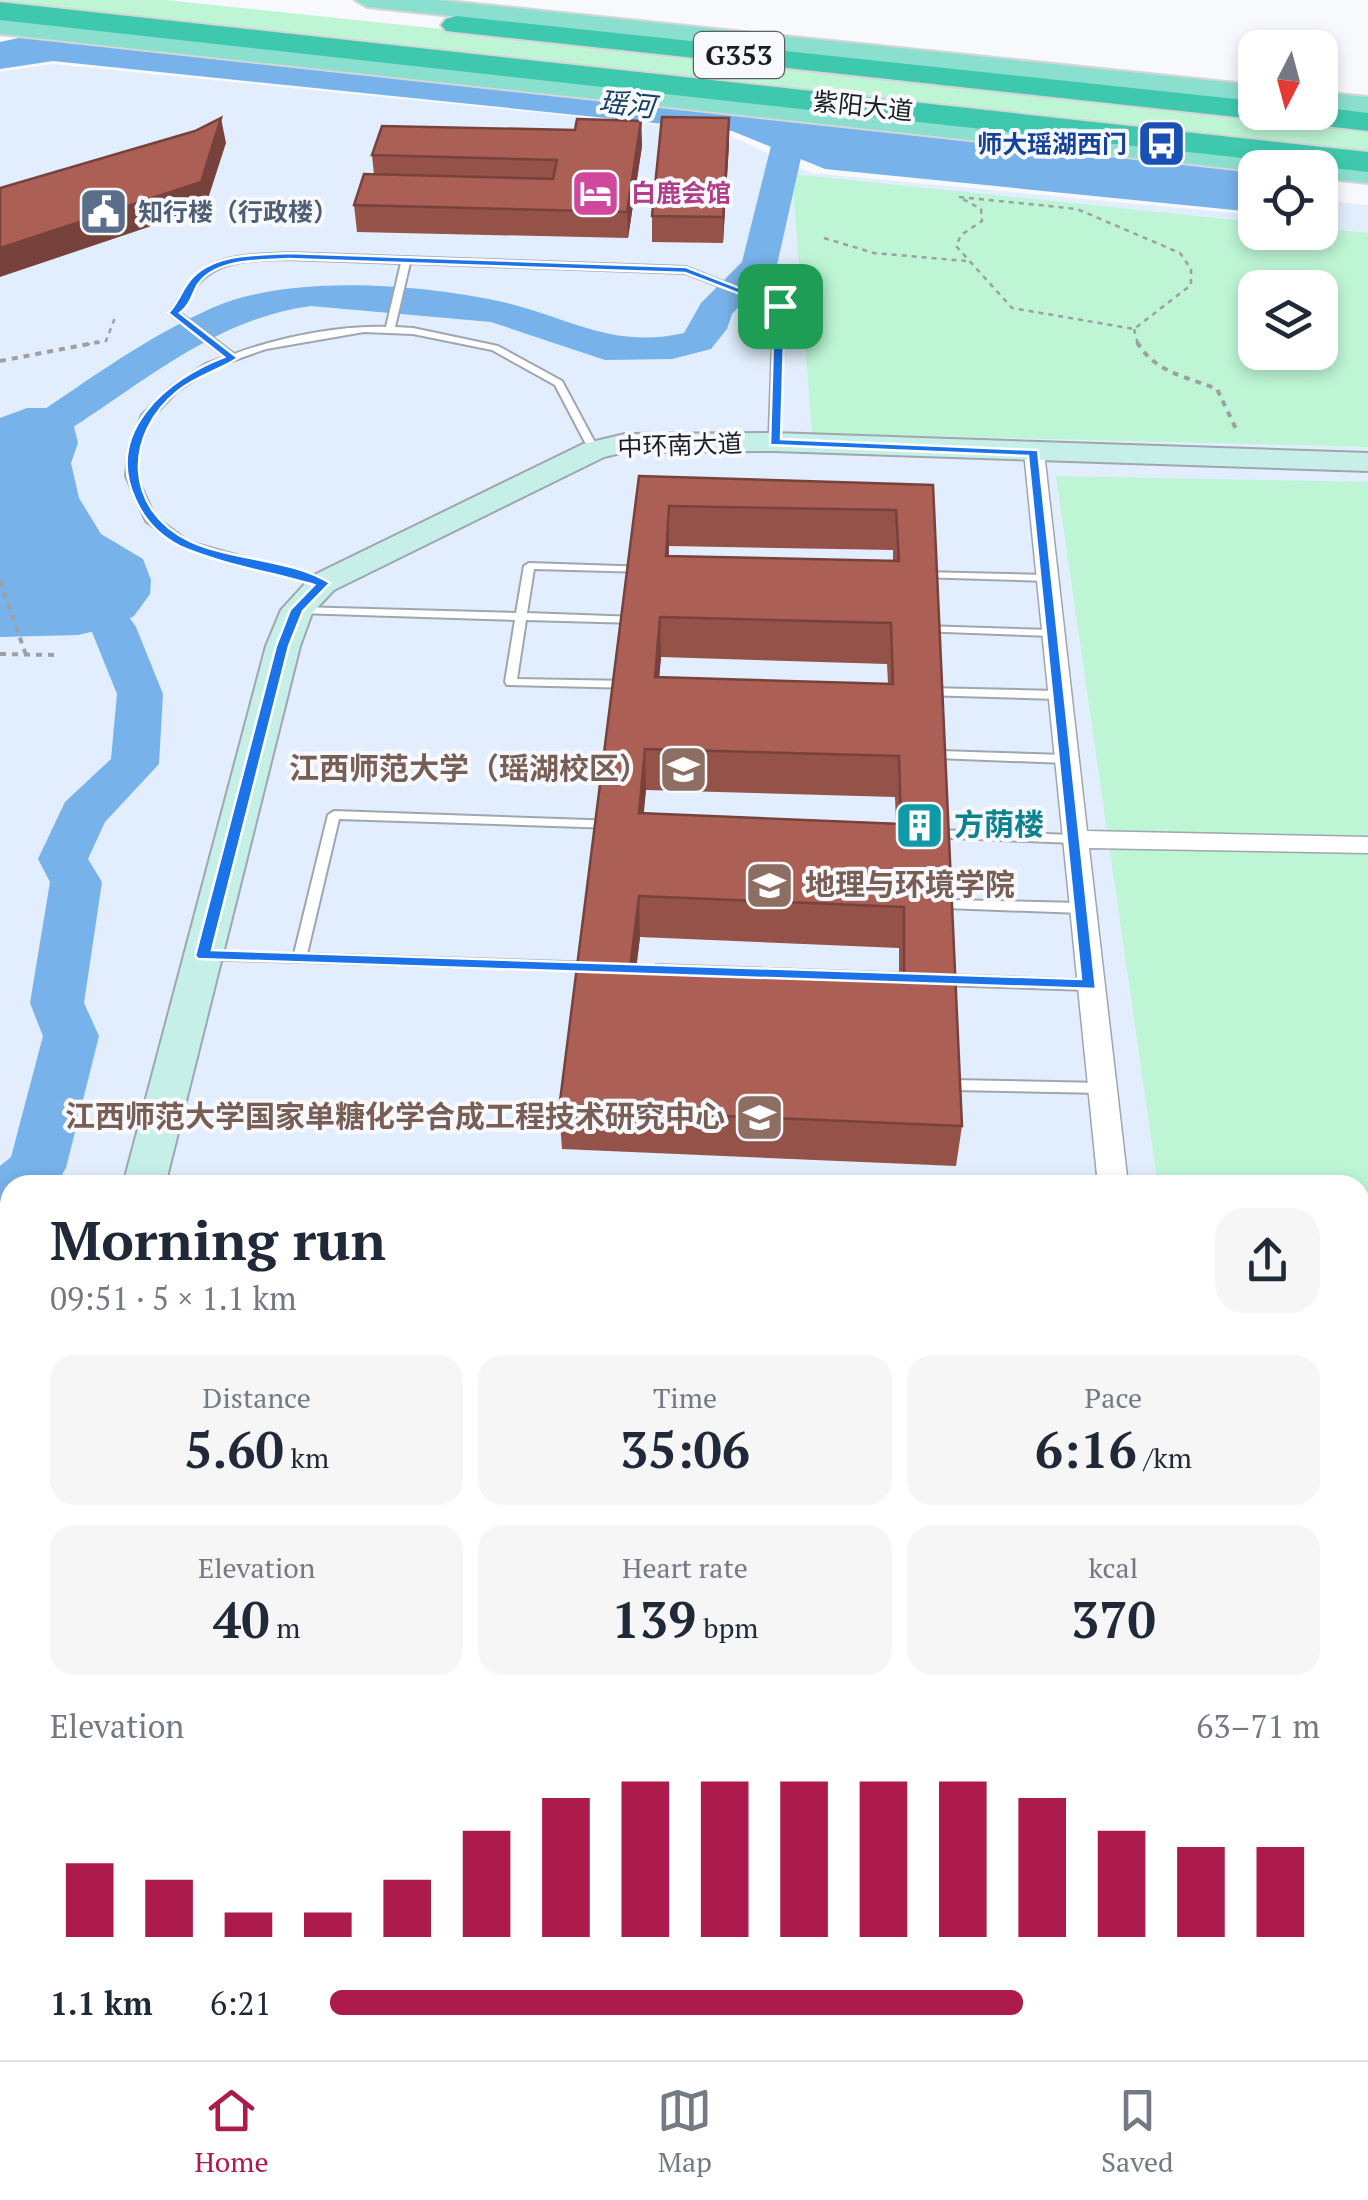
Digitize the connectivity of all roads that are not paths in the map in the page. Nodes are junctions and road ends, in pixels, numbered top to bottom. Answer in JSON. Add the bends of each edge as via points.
{"nodes":[{"id":1,"x":354,"y":6,"type":"edge"},
{"id":2,"x":0,"y":12,"type":"edge"},
{"id":3,"x":0,"y":26,"type":"edge"},
{"id":4,"x":1238,"y":91,"type":"edge"},
{"id":5,"x":1338,"y":102,"type":"edge"},
{"id":6,"x":1368,"y":105,"type":"edge"},
{"id":7,"x":1238,"y":108,"type":"edge"},
{"id":8,"x":1338,"y":119,"type":"edge"},
{"id":9,"x":1368,"y":122,"type":"edge"},
{"id":10,"x":1238,"y":161,"type":"edge"},
{"id":11,"x":1368,"y":162,"type":"edge"},
{"id":12,"x":1338,"y":172,"type":"edge"},
{"id":13,"x":1368,"y":175,"type":"edge"},
{"id":14,"x":406,"y":260,"type":"junction"},
{"id":15,"x":390,"y":330,"type":"junction"},
{"id":16,"x":233,"y":358,"type":"junction"},
{"id":17,"x":774,"y":442,"type":"junction"},
{"id":18,"x":594,"y":450,"type":"junction"},
{"id":19,"x":1034,"y":452,"type":"junction"},
{"id":20,"x":1368,"y":462,"type":"edge"},
{"id":21,"x":668,"y":570,"type":"edge"},
{"id":22,"x":907,"y":575,"type":"edge"},
{"id":23,"x":1047,"y":578,"type":"junction"},
{"id":24,"x":323,"y":583,"type":"junction"},
{"id":25,"x":297,"y":610,"type":"junction"},
{"id":26,"x":521,"y":616,"type":"junction"},
{"id":27,"x":659,"y":621,"type":"edge"},
{"id":28,"x":915,"y":629,"type":"edge"},
{"id":29,"x":1052,"y":633,"type":"junction"},
{"id":30,"x":648,"y":685,"type":"edge"},
{"id":31,"x":922,"y":692,"type":"edge"},
{"id":32,"x":1058,"y":695,"type":"junction"},
{"id":33,"x":940,"y":755,"type":"edge"},
{"id":34,"x":1065,"y":759,"type":"junction"},
{"id":35,"x":634,"y":824,"type":"edge"},
{"id":36,"x":914,"y":834,"type":"edge"},
{"id":37,"x":1074,"y":839,"type":"junction"},
{"id":38,"x":1368,"y":845,"type":"edge"},
{"id":39,"x":946,"y":904,"type":"edge"},
{"id":40,"x":1081,"y":908,"type":"junction"},
{"id":41,"x":203,"y":956,"type":"junction"},
{"id":42,"x":300,"y":958,"type":"junction"},
{"id":43,"x":616,"y":969,"type":"edge"},
{"id":44,"x":636,"y":970,"type":"edge"},
{"id":45,"x":1090,"y":985,"type":"junction"},
{"id":46,"x":952,"y":1084,"type":"edge"},
{"id":47,"x":1102,"y":1088,"type":"junction"},
{"id":48,"x":147,"y":1175,"type":"edge"},
{"id":49,"x":1112,"y":1175,"type":"edge"}],
"edges":[{"from":1,"to":4,"type":"main road"},
{"from":1,"to":7,"type":"highway","name":"紫阳大道","number":"G353"},
{"from":2,"to":11,"type":"highway","name":"紫阳大道","number":"G353"},
{"from":3,"to":10,"type":"main road"},
{"from":5,"to":6,"type":"main road"},
{"from":8,"to":9,"type":"highway"},
{"from":12,"to":13,"type":"main road"},
{"from":14,"to":15,"type":"lane"},
{"from":14,"to":16,"type":"lane","via":[[288,256],[238,259],[206,270],[174,313]]},
{"from":14,"to":17,"type":"lane","via":[[686,270],[780,306]]},
{"from":15,"to":16,"type":"lane","via":[[308,336]]},
{"from":15,"to":18,"type":"lane","via":[[494,348],[558,383]]},
{"from":16,"to":24,"type":"lane","via":[[174,389],[146,417],[131,476],[150,519],[186,544]]},
{"from":17,"to":18,"type":"street","name":"中环南大道"},
{"from":17,"to":19,"type":"street","name":"中环南大道"},
{"from":18,"to":24,"type":"street","name":"中环南大道"},
{"from":19,"to":20,"type":"street","name":"中环南大道"},
{"from":19,"to":23,"type":"street"},
{"from":21,"to":26,"type":"lane","via":[[529,566]]},
{"from":22,"to":23,"type":"lane"},
{"from":23,"to":29,"type":"street"},
{"from":24,"to":25,"type":"street","name":"中环南大道"},
{"from":25,"to":26,"type":"lane"},
{"from":25,"to":41,"type":"street","via":[[282,646]]},
{"from":26,"to":27,"type":"lane"},
{"from":26,"to":30,"type":"lane","via":[[512,682]]},
{"from":28,"to":29,"type":"lane"},
{"from":29,"to":32,"type":"street"},
{"from":31,"to":32,"type":"lane"},
{"from":32,"to":34,"type":"street"},
{"from":33,"to":34,"type":"lane"},
{"from":34,"to":37,"type":"street"},
{"from":35,"to":42,"type":"lane","via":[[334,815]]},
{"from":36,"to":37,"type":"lane"},
{"from":37,"to":38,"type":"street"},
{"from":37,"to":40,"type":"street"},
{"from":39,"to":40,"type":"lane"},
{"from":40,"to":45,"type":"street"},
{"from":41,"to":42,"type":"lane"},
{"from":41,"to":48,"type":"street"},
{"from":42,"to":43,"type":"lane"},
{"from":44,"to":45,"type":"lane"},
{"from":45,"to":47,"type":"street"},
{"from":46,"to":47,"type":"lane"},
{"from":47,"to":49,"type":"street"}]}
